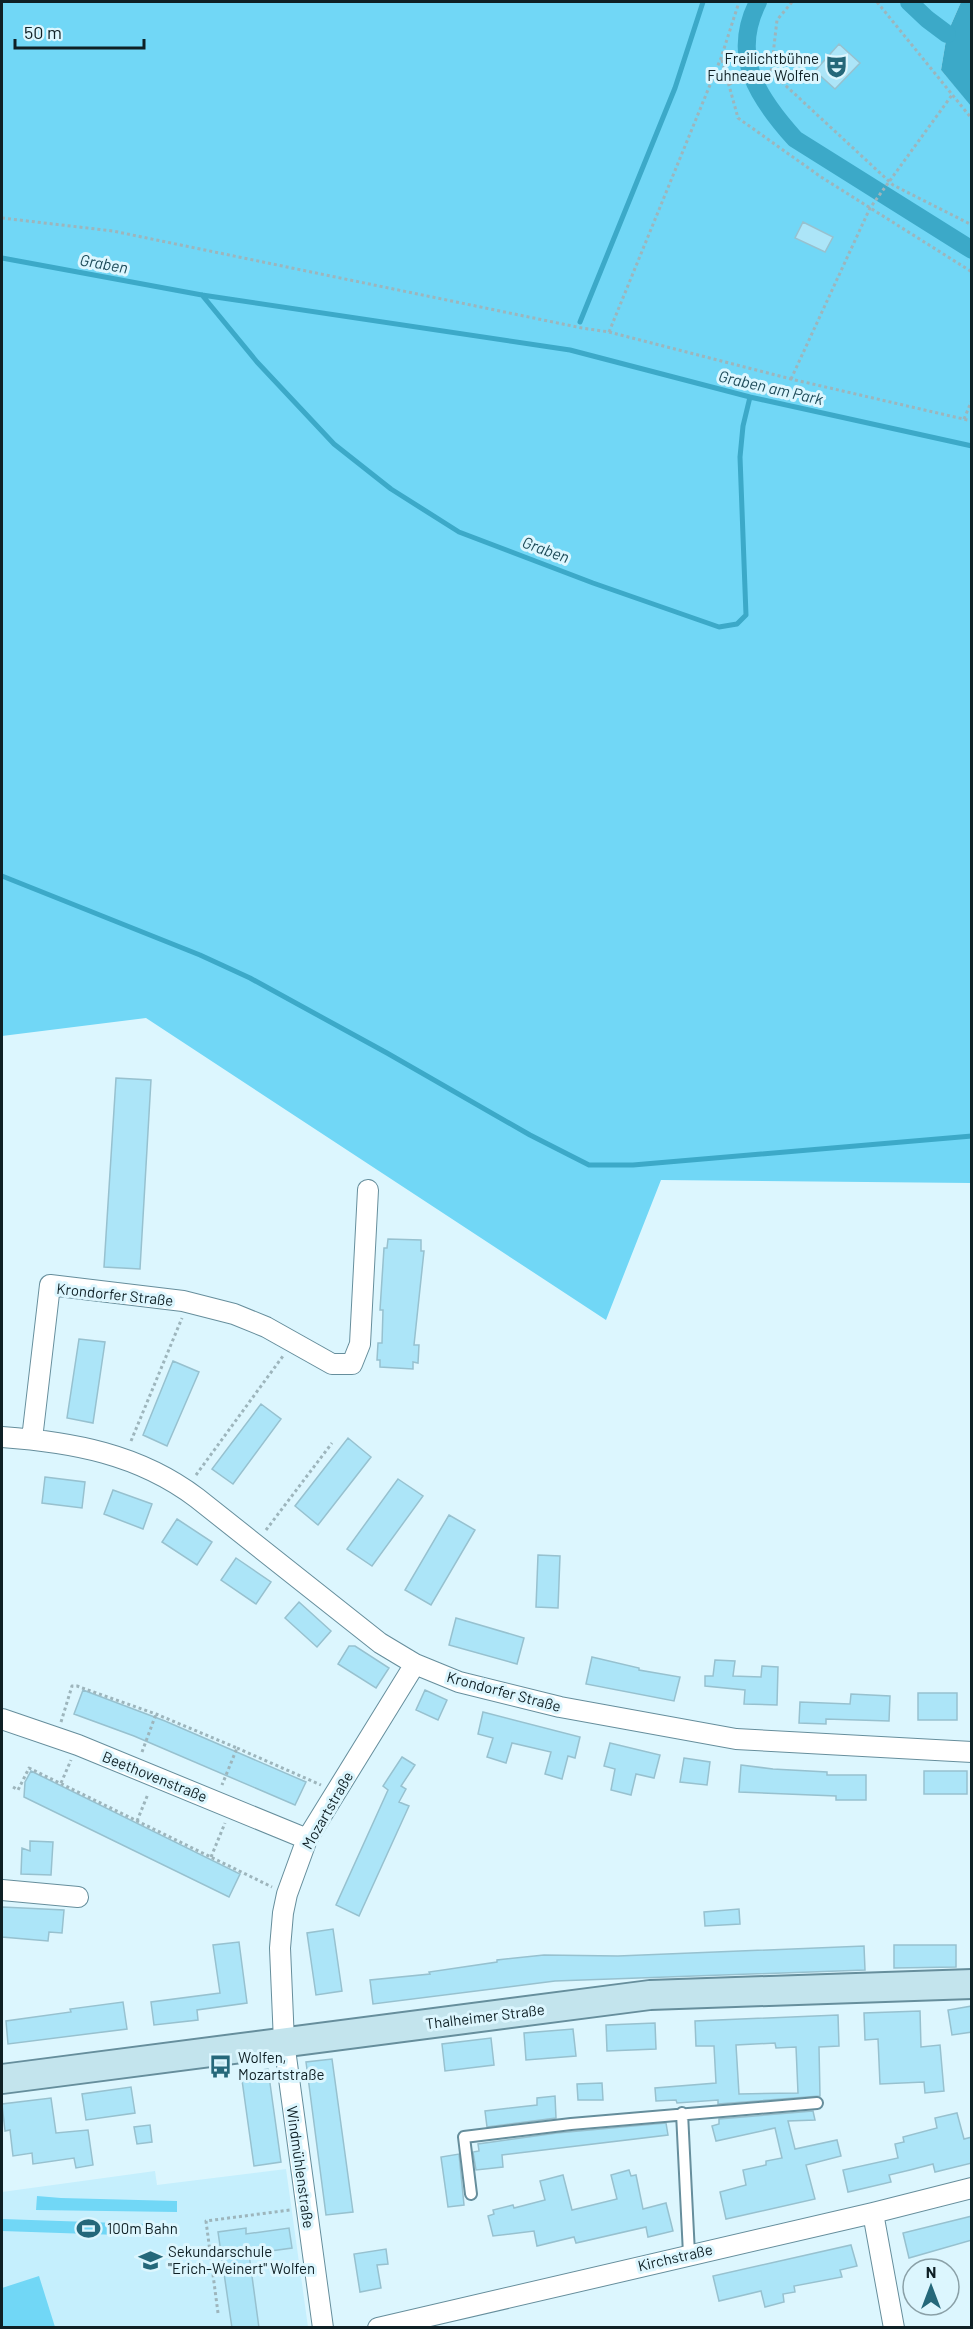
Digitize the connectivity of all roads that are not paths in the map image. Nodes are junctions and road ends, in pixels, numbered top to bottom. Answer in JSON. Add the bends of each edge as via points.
{"nodes":[{"id":1,"x":368,"y":1190,"type":"dead end"},
{"id":2,"x":2,"y":1437,"type":"edge"},
{"id":3,"x":32,"y":1439,"type":"junction"},
{"id":4,"x":415,"y":1664,"type":"junction"},
{"id":5,"x":2,"y":1719,"type":"edge"},
{"id":6,"x":972,"y":1752,"type":"edge"},
{"id":7,"x":307,"y":1839,"type":"junction"},
{"id":8,"x":2,"y":1890,"type":"edge"},
{"id":9,"x":78,"y":1897,"type":"dead end"},
{"id":10,"x":972,"y":1984,"type":"edge"},
{"id":11,"x":284,"y":2042,"type":"junction"},
{"id":12,"x":2,"y":2079,"type":"edge"},
{"id":13,"x":817,"y":2103,"type":"dead end"},
{"id":14,"x":682,"y":2113,"type":"junction"},
{"id":15,"x":972,"y":2188,"type":"edge"},
{"id":16,"x":471,"y":2194,"type":"dead end"},
{"id":17,"x":873,"y":2213,"type":"junction"},
{"id":18,"x":689,"y":2254,"type":"junction"},
{"id":19,"x":323,"y":2328,"type":"edge"},
{"id":20,"x":378,"y":2328,"type":"edge"},
{"id":21,"x":894,"y":2328,"type":"edge"}],
"edges":[{"from":1,"to":3,"type":"street","name":"Krondorfer Straße","via":[[360,1344],[352,1364],[332,1364],[234,1314],[188,1302],[50,1285]]},
{"from":2,"to":3,"type":"street","name":"Krondorfer Straße"},
{"from":3,"to":4,"type":"street","name":"Krondorfer Straße","via":[[81,1445],[149,1467],[186,1489],[364,1632]]},
{"from":4,"to":6,"type":"street","name":"Krondorfer Straße","via":[[482,1689],[560,1707],[736,1738]]},
{"from":4,"to":7,"type":"street","name":"Mozartstraße"},
{"from":5,"to":7,"type":"street","name":"Beethovenstraße","via":[[78,1745]]},
{"from":7,"to":11,"type":"street","name":"Mozartstraße","via":[[283,1913],[280,1948]]},
{"from":8,"to":9,"type":"street"},
{"from":10,"to":11,"type":"street","name":"Thalheimer Straße","via":[[650,1995]]},
{"from":11,"to":12,"type":"street","name":"Thalheimer Straße"},
{"from":11,"to":19,"type":"street","name":"Windmühlenstraße"},
{"from":13,"to":14,"type":"lane"},
{"from":14,"to":16,"type":"lane","via":[[464,2138]]},
{"from":14,"to":18,"type":"lane"},
{"from":15,"to":17,"type":"street","name":"Kirchstraße"},
{"from":17,"to":18,"type":"street","name":"Kirchstraße"},
{"from":17,"to":21,"type":"street"},
{"from":18,"to":20,"type":"street","name":"Kirchstraße"}]}
